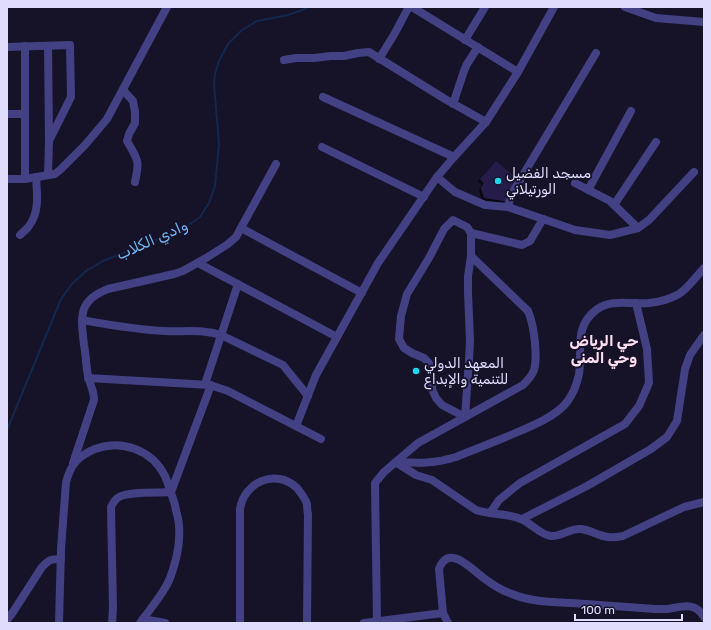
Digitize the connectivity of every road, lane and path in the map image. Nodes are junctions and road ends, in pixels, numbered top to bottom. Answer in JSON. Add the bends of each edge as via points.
{"nodes":[{"id":1,"x":167,"y":7,"type":"edge"},
{"id":2,"x":410,"y":7,"type":"edge"},
{"id":3,"x":485,"y":7,"type":"edge"},
{"id":4,"x":554,"y":7,"type":"edge"},
{"id":5,"x":625,"y":7,"type":"edge"},
{"id":6,"x":704,"y":22,"type":"edge"},
{"id":7,"x":465,"y":40,"type":"junction"},
{"id":8,"x":25,"y":46,"type":"junction"},
{"id":9,"x":48,"y":46,"type":"junction"},
{"id":10,"x":7,"y":47,"type":"edge"},
{"id":11,"x":478,"y":47,"type":"junction"},
{"id":12,"x":596,"y":53,"type":"dead end"},
{"id":13,"x":380,"y":58,"type":"junction"},
{"id":14,"x":284,"y":60,"type":"dead end"},
{"id":15,"x":518,"y":72,"type":"junction"},
{"id":16,"x":122,"y":90,"type":"junction"},
{"id":17,"x":323,"y":96,"type":"dead end"},
{"id":18,"x":453,"y":104,"type":"junction"},
{"id":19,"x":631,"y":111,"type":"dead end"},
{"id":20,"x":7,"y":114,"type":"edge"},
{"id":21,"x":25,"y":114,"type":"junction"},
{"id":22,"x":486,"y":122,"type":"junction"},
{"id":23,"x":49,"y":141,"type":"junction"},
{"id":24,"x":656,"y":142,"type":"dead end"},
{"id":25,"x":322,"y":147,"type":"dead end"},
{"id":26,"x":454,"y":157,"type":"junction"},
{"id":27,"x":276,"y":164,"type":"dead end"},
{"id":28,"x":694,"y":172,"type":"dead end"},
{"id":29,"x":48,"y":175,"type":"junction"},
{"id":30,"x":36,"y":177,"type":"junction"},
{"id":31,"x":438,"y":177,"type":"junction"},
{"id":32,"x":7,"y":179,"type":"edge"},
{"id":33,"x":25,"y":179,"type":"junction"},
{"id":34,"x":135,"y":182,"type":"dead end"},
{"id":35,"x":575,"y":183,"type":"dead end"},
{"id":36,"x":588,"y":190,"type":"junction"},
{"id":37,"x":424,"y":197,"type":"junction"},
{"id":38,"x":614,"y":205,"type":"junction"},
{"id":39,"x":508,"y":207,"type":"junction"},
{"id":40,"x":542,"y":219,"type":"junction"},
{"id":41,"x":241,"y":228,"type":"junction"},
{"id":42,"x":638,"y":228,"type":"junction"},
{"id":43,"x":471,"y":233,"type":"junction"},
{"id":44,"x":20,"y":235,"type":"dead end"},
{"id":45,"x":471,"y":256,"type":"junction"},
{"id":46,"x":198,"y":262,"type":"junction"},
{"id":47,"x":704,"y":268,"type":"edge"},
{"id":48,"x":238,"y":284,"type":"junction"},
{"id":49,"x":362,"y":293,"type":"junction"},
{"id":50,"x":636,"y":303,"type":"junction"},
{"id":51,"x":82,"y":320,"type":"junction"},
{"id":52,"x":221,"y":335,"type":"junction"},
{"id":53,"x":704,"y":335,"type":"edge"},
{"id":54,"x":337,"y":337,"type":"junction"},
{"id":55,"x":88,"y":378,"type":"junction"},
{"id":56,"x":208,"y":385,"type":"junction"},
{"id":57,"x":308,"y":396,"type":"junction"},
{"id":58,"x":465,"y":417,"type":"junction"},
{"id":59,"x":296,"y":426,"type":"junction"},
{"id":60,"x":321,"y":439,"type":"dead end"},
{"id":61,"x":396,"y":462,"type":"junction"},
{"id":62,"x":72,"y":465,"type":"junction"},
{"id":63,"x":171,"y":492,"type":"junction"},
{"id":64,"x":704,"y":502,"type":"edge"},
{"id":65,"x":490,"y":513,"type":"junction"},
{"id":66,"x":522,"y":519,"type":"junction"},
{"id":67,"x":61,"y":559,"type":"junction"},
{"id":68,"x":443,"y":613,"type":"junction"},
{"id":69,"x":704,"y":617,"type":"edge"},
{"id":70,"x":7,"y":620,"type":"edge"},
{"id":71,"x":141,"y":621,"type":"edge"},
{"id":72,"x":377,"y":622,"type":"edge"},
{"id":73,"x":59,"y":623,"type":"edge"},
{"id":74,"x":112,"y":623,"type":"edge"},
{"id":75,"x":165,"y":623,"type":"edge"},
{"id":76,"x":240,"y":623,"type":"edge"},
{"id":77,"x":307,"y":623,"type":"edge"},
{"id":78,"x":364,"y":623,"type":"edge"},
{"id":79,"x":448,"y":623,"type":"edge"}],
"edges":[{"from":1,"to":16,"type":"street"},
{"from":2,"to":7,"type":"street"},
{"from":2,"to":13,"type":"street"},
{"from":3,"to":7,"type":"street"},
{"from":4,"to":15,"type":"street"},
{"from":5,"to":6,"type":"street","via":[[656,18]]},
{"from":7,"to":11,"type":"street"},
{"from":8,"to":9,"type":"street"},
{"from":8,"to":10,"type":"street"},
{"from":8,"to":21,"type":"street"},
{"from":9,"to":23,"type":"street"},
{"from":9,"to":23,"type":"street","via":[[70,45],[71,90],[71,97]]},
{"from":11,"to":15,"type":"street"},
{"from":11,"to":18,"type":"street","via":[[467,64]]},
{"from":12,"to":39,"type":"street","via":[[511,195]]},
{"from":13,"to":14,"type":"street","via":[[369,52]]},
{"from":13,"to":18,"type":"street"},
{"from":15,"to":22,"type":"street"},
{"from":16,"to":29,"type":"street","via":[[107,119],[85,146],[60,170]]},
{"from":16,"to":34,"type":"street","via":[[133,101],[135,112],[128,141],[138,160]]},
{"from":17,"to":26,"type":"street"},
{"from":18,"to":22,"type":"street"},
{"from":19,"to":36,"type":"street"},
{"from":20,"to":21,"type":"street"},
{"from":21,"to":33,"type":"street"},
{"from":22,"to":26,"type":"street"},
{"from":23,"to":29,"type":"street"},
{"from":24,"to":38,"type":"street"},
{"from":25,"to":37,"type":"street"},
{"from":26,"to":31,"type":"street"},
{"from":27,"to":41,"type":"street"},
{"from":28,"to":42,"type":"street","via":[[649,220]]},
{"from":29,"to":30,"type":"street"},
{"from":30,"to":33,"type":"street"},
{"from":30,"to":44,"type":"street","via":[[36,213]]},
{"from":31,"to":37,"type":"street"},
{"from":31,"to":39,"type":"street","via":[[455,192],[473,200],[485,205]]},
{"from":32,"to":33,"type":"street"},
{"from":35,"to":36,"type":"street"},
{"from":36,"to":38,"type":"street"},
{"from":37,"to":49,"type":"street","via":[[378,263]]},
{"from":38,"to":42,"type":"street"},
{"from":39,"to":40,"type":"street"},
{"from":40,"to":42,"type":"street","via":[[576,230],[610,235]]},
{"from":40,"to":43,"type":"street","via":[[530,241],[522,246]]},
{"from":41,"to":46,"type":"street","via":[[228,244]]},
{"from":41,"to":49,"type":"street"},
{"from":43,"to":45,"type":"street"},
{"from":43,"to":58,"type":"street","via":[[467,227],[453,220],[444,229],[407,294],[401,316],[400,339],[404,348],[429,363],[432,388],[442,406]]},
{"from":45,"to":58,"type":"street","via":[[468,276],[470,360]]},
{"from":45,"to":58,"type":"street","via":[[528,312],[536,352],[534,369],[523,385]]},
{"from":46,"to":48,"type":"street"},
{"from":46,"to":51,"type":"street","via":[[174,274],[99,293],[88,301]]},
{"from":47,"to":50,"type":"street","via":[[679,294],[649,303]]},
{"from":48,"to":52,"type":"street"},
{"from":48,"to":54,"type":"street"},
{"from":49,"to":54,"type":"street"},
{"from":50,"to":61,"type":"street","via":[[607,304],[590,315],[580,338],[576,385],[566,404],[557,411],[536,424],[444,461]]},
{"from":50,"to":65,"type":"street","via":[[647,348],[649,383],[639,406],[625,424],[520,483],[499,500]]},
{"from":51,"to":52,"type":"street","via":[[131,328],[212,332]]},
{"from":51,"to":55,"type":"street"},
{"from":52,"to":56,"type":"street"},
{"from":52,"to":57,"type":"street","via":[[283,365]]},
{"from":53,"to":66,"type":"street","via":[[690,355],[685,369],[677,421],[667,437],[587,486]]},
{"from":54,"to":57,"type":"street","via":[[316,375]]},
{"from":55,"to":56,"type":"street"},
{"from":55,"to":62,"type":"street","via":[[94,400]]},
{"from":56,"to":59,"type":"street","via":[[228,391]]},
{"from":56,"to":63,"type":"street"},
{"from":57,"to":59,"type":"street"},
{"from":58,"to":61,"type":"street","via":[[418,443]]},
{"from":59,"to":60,"type":"street"},
{"from":61,"to":65,"type":"street","via":[[416,475],[432,480],[476,510]]},
{"from":61,"to":72,"type":"street","via":[[375,483]]},
{"from":62,"to":63,"type":"street","via":[[88,452],[111,445],[135,448],[154,461],[164,475]]},
{"from":62,"to":67,"type":"street","via":[[66,482]]},
{"from":63,"to":71,"type":"street","via":[[179,525],[174,565],[165,588]]},
{"from":63,"to":74,"type":"street","via":[[119,496],[111,507]]},
{"from":64,"to":66,"type":"street","via":[[684,507],[616,537],[582,529],[550,536]]},
{"from":65,"to":66,"type":"street"},
{"from":67,"to":70,"type":"street","via":[[51,559],[42,567]]},
{"from":67,"to":73,"type":"street"},
{"from":68,"to":69,"type":"street","via":[[439,568],[445,560],[458,558],[485,580],[511,594],[532,600],[655,609],[686,606],[700,611]]},
{"from":68,"to":72,"type":"street"},
{"from":68,"to":79,"type":"street"},
{"from":71,"to":75,"type":"street"},
{"from":72,"to":78,"type":"street"},
{"from":76,"to":77,"type":"street","via":[[241,503],[256,483],[278,479],[293,485],[306,503]]}]}
